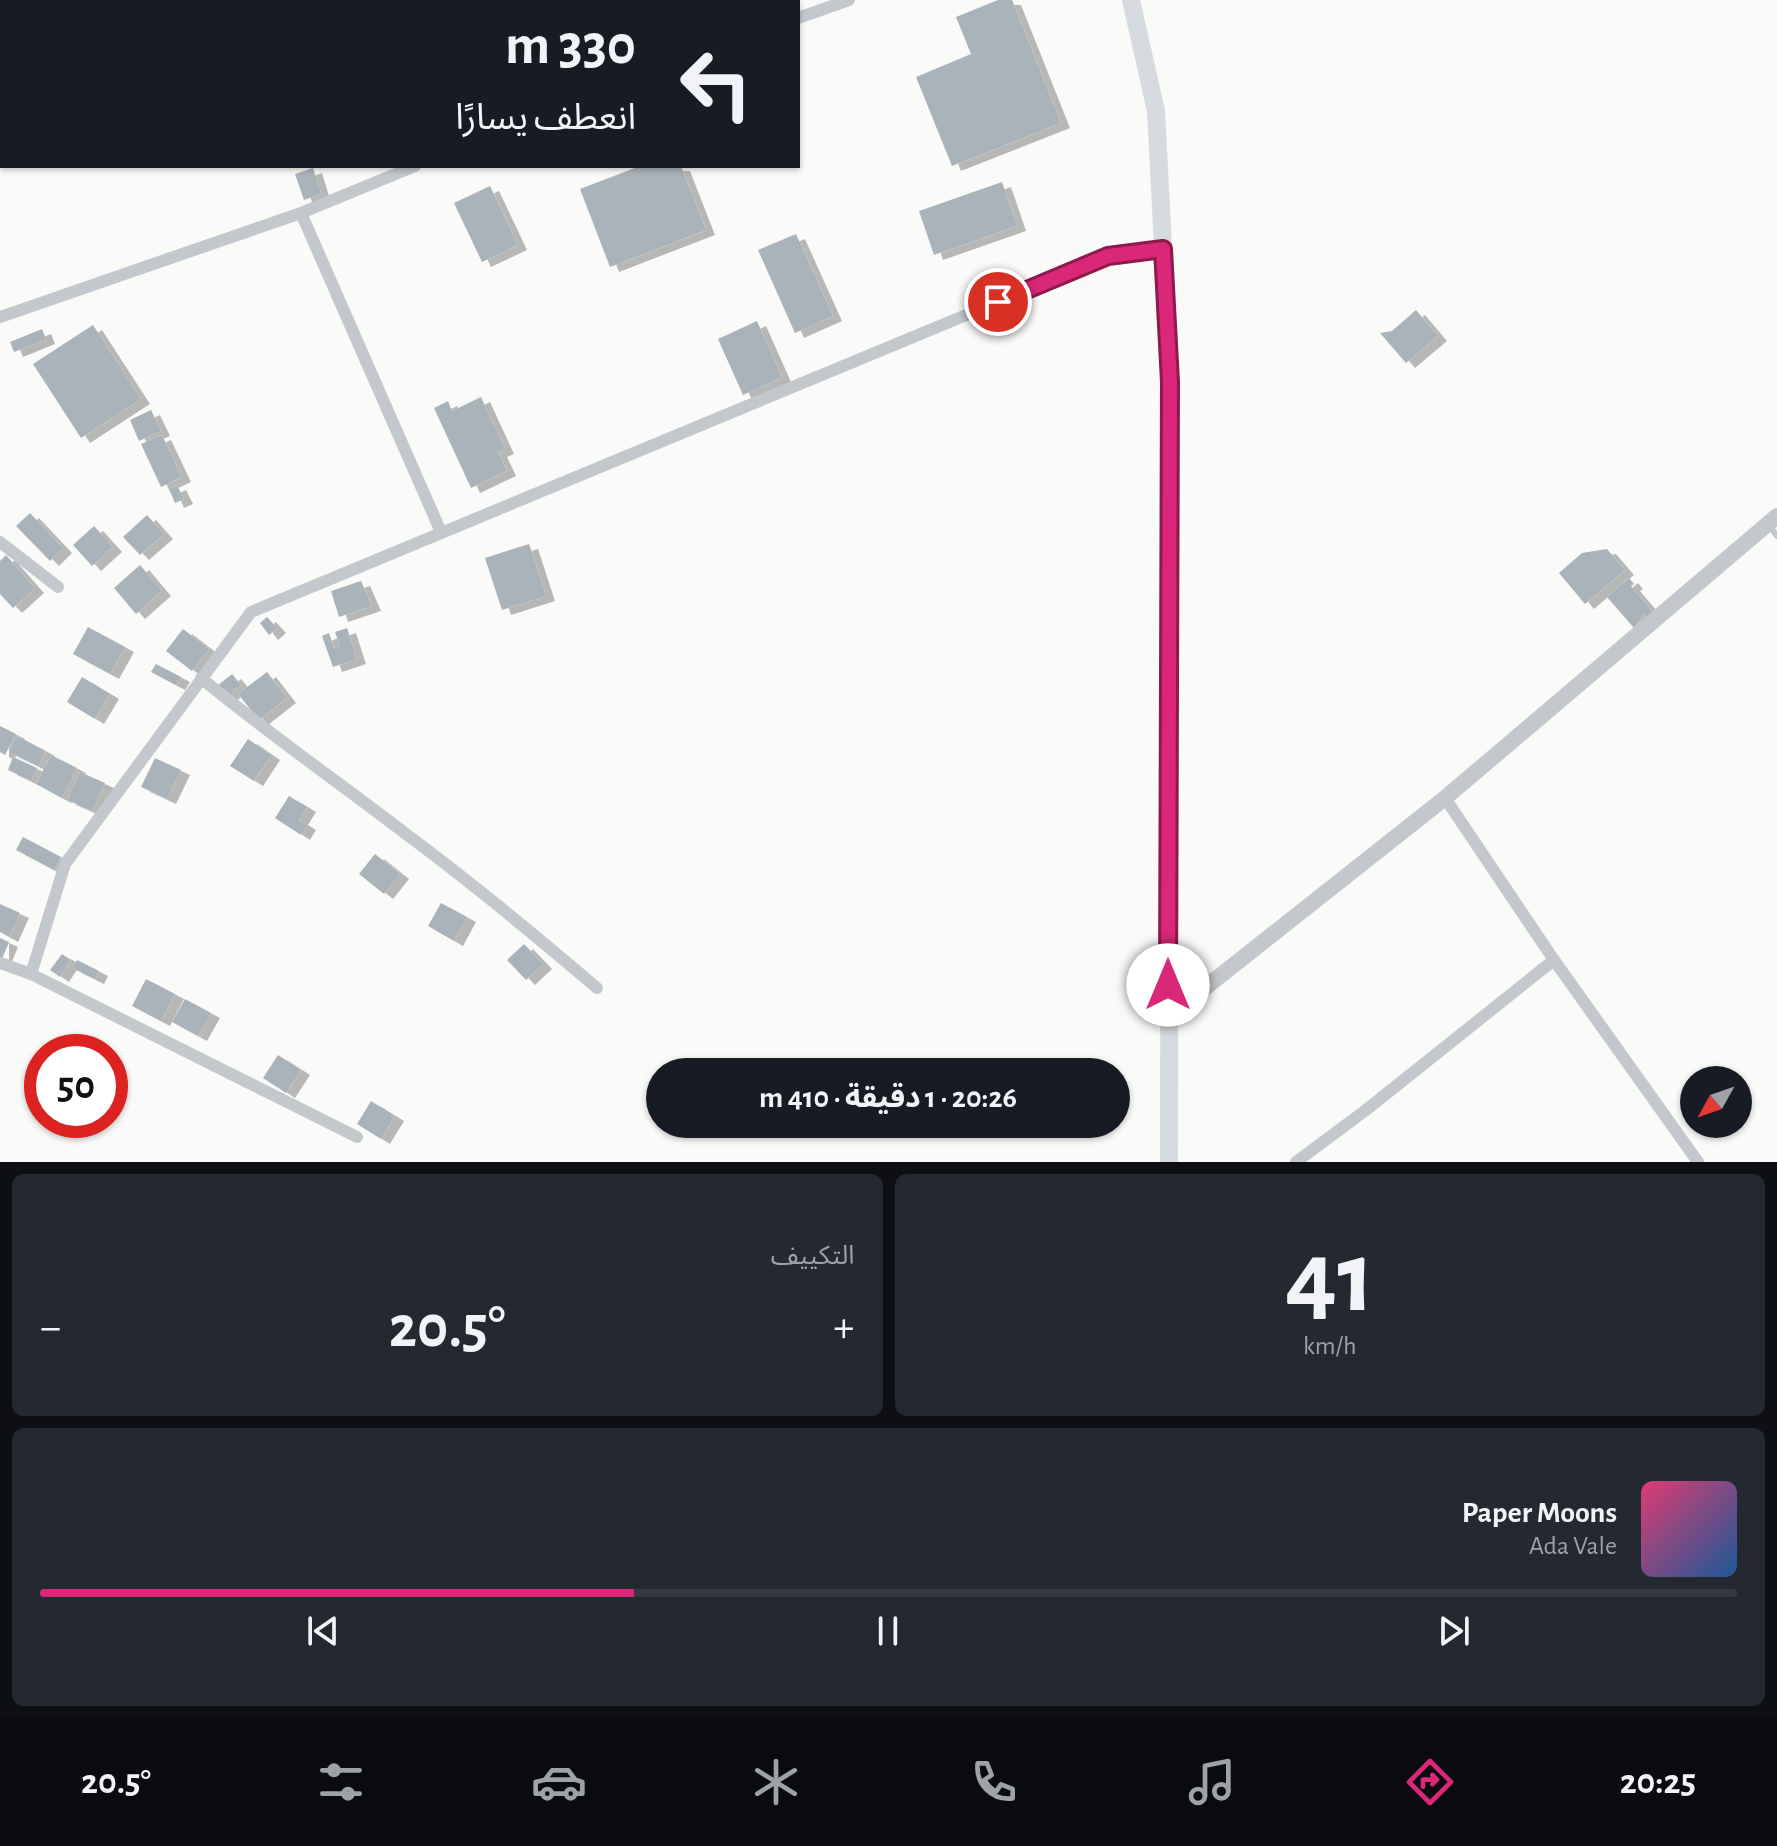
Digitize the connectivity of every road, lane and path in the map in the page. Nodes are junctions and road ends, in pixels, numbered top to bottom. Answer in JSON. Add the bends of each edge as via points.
{"nodes":[{"id":1,"x":849,"y":0,"type":"edge"},
{"id":2,"x":1131,"y":0,"type":"edge"},
{"id":3,"x":800,"y":17,"type":"edge"},
{"id":4,"x":410,"y":168,"type":"edge"},
{"id":5,"x":301,"y":213,"type":"junction"},
{"id":6,"x":1163,"y":249,"type":"junction"},
{"id":7,"x":0,"y":317,"type":"edge"},
{"id":8,"x":1774,"y":526,"type":"edge"},
{"id":9,"x":441,"y":532,"type":"junction"},
{"id":10,"x":0,"y":542,"type":"edge"},
{"id":11,"x":58,"y":587,"type":"dead end"},
{"id":12,"x":201,"y":678,"type":"junction"},
{"id":13,"x":1445,"y":798,"type":"junction"},
{"id":14,"x":1554,"y":960,"type":"junction"},
{"id":15,"x":0,"y":963,"type":"edge"},
{"id":16,"x":31,"y":974,"type":"junction"},
{"id":17,"x":597,"y":988,"type":"dead end"},
{"id":18,"x":1168,"y":1017,"type":"junction"},
{"id":19,"x":357,"y":1137,"type":"dead end"},
{"id":20,"x":1169,"y":1162,"type":"edge"},
{"id":21,"x":1296,"y":1162,"type":"edge"},
{"id":22,"x":1698,"y":1162,"type":"edge"}],
"edges":[{"from":1,"to":3,"type":"street"},
{"from":2,"to":6,"type":"main road","via":[[1156,111]]},
{"from":4,"to":5,"type":"street"},
{"from":5,"to":7,"type":"street"},
{"from":5,"to":9,"type":"street"},
{"from":6,"to":9,"type":"street","via":[[1108,256]]},
{"from":6,"to":18,"type":"main road","via":[[1170,382]]},
{"from":8,"to":13,"type":"street"},
{"from":9,"to":12,"type":"street","via":[[251,612]]},
{"from":10,"to":11,"type":"street"},
{"from":12,"to":16,"type":"street","via":[[65,864]]},
{"from":12,"to":17,"type":"street","via":[[510,914]]},
{"from":13,"to":14,"type":"street"},
{"from":13,"to":18,"type":"street"},
{"from":14,"to":21,"type":"street"},
{"from":14,"to":22,"type":"street"},
{"from":15,"to":16,"type":"street"},
{"from":16,"to":19,"type":"street"},
{"from":18,"to":20,"type":"main road"}]}
